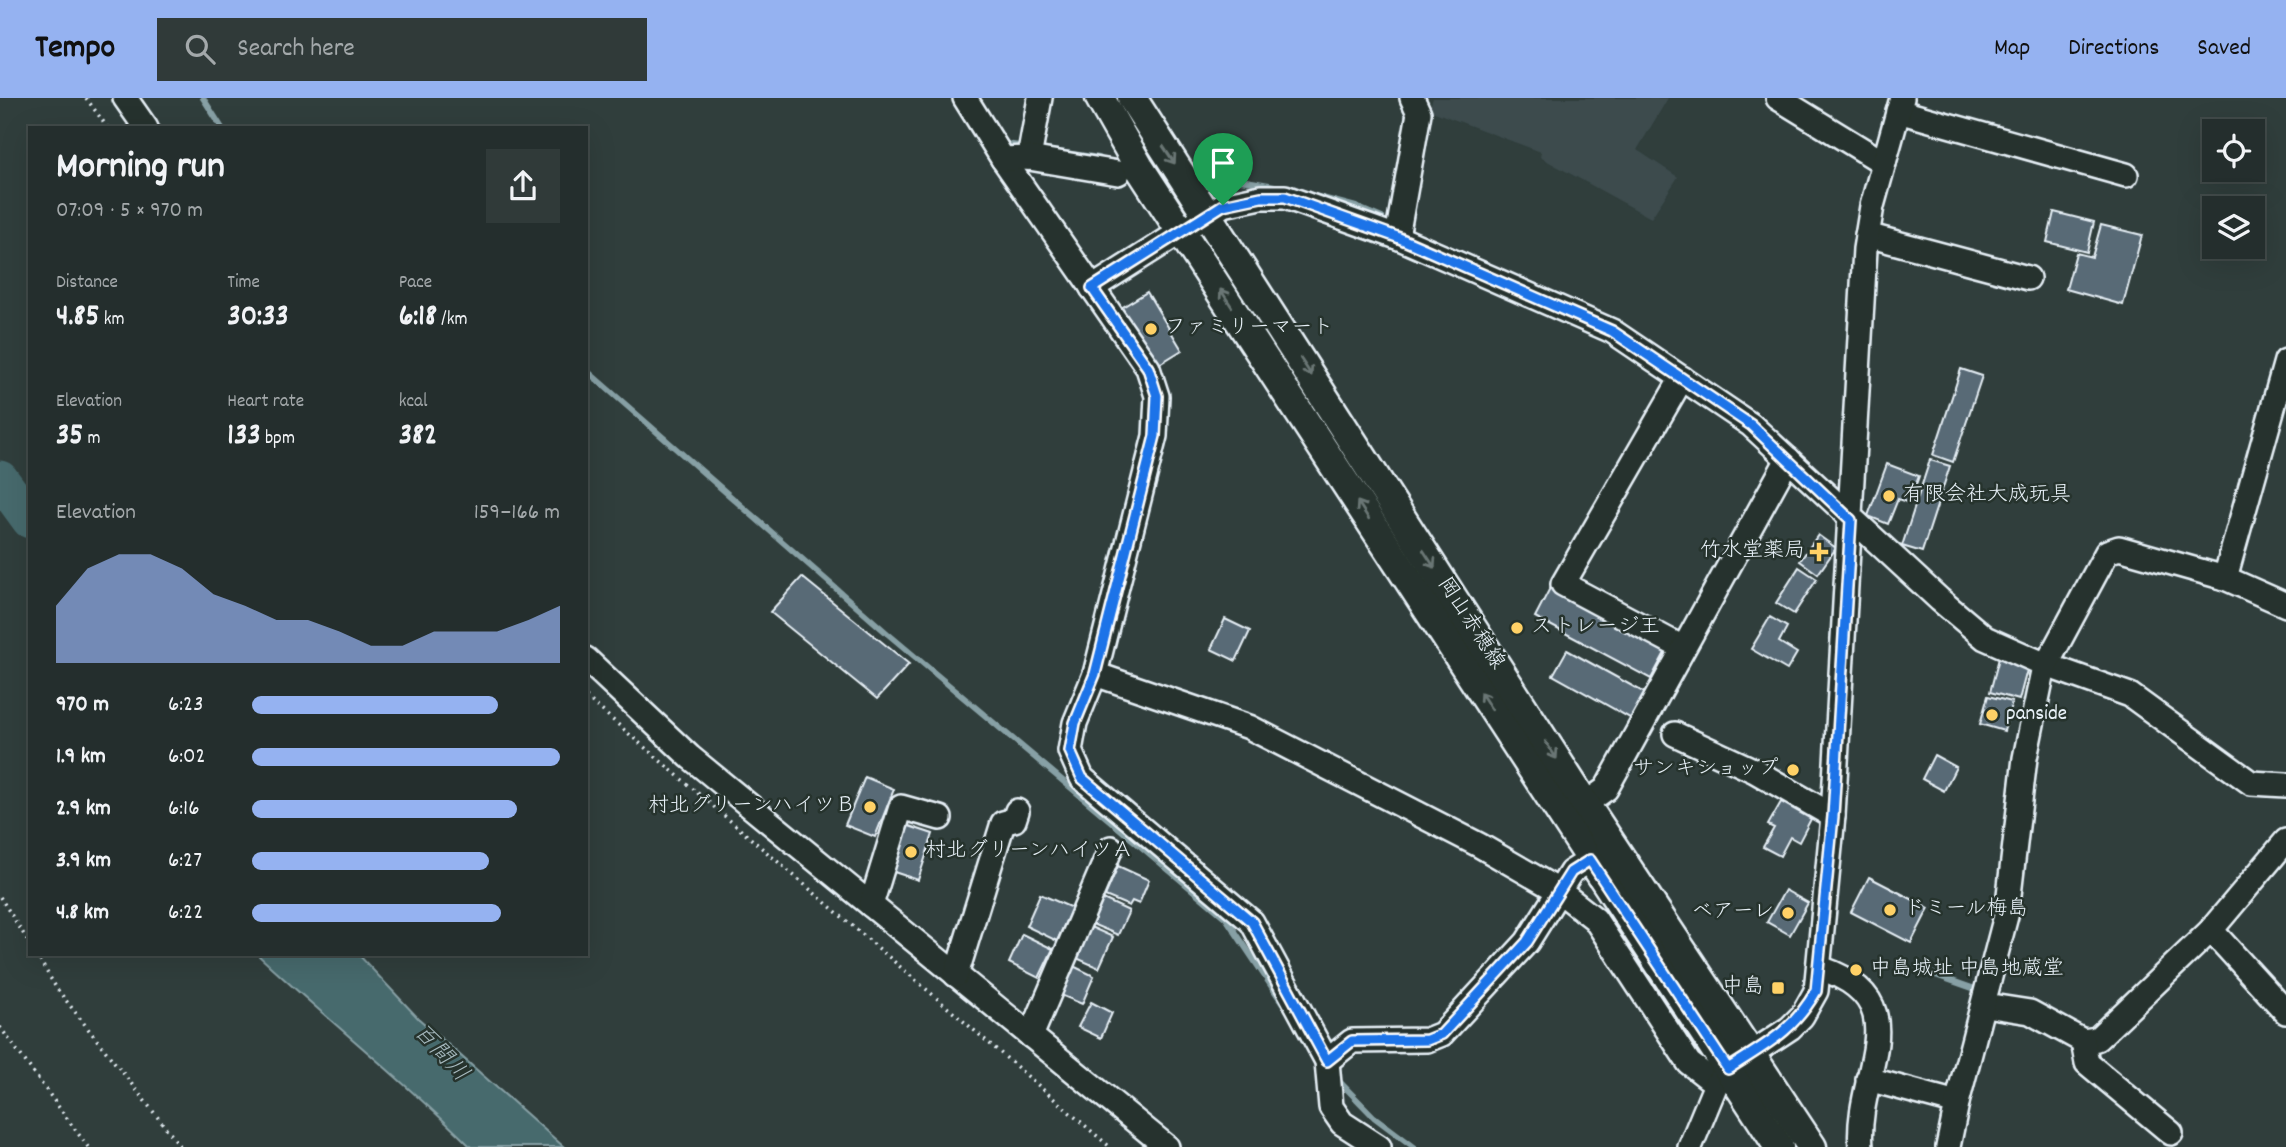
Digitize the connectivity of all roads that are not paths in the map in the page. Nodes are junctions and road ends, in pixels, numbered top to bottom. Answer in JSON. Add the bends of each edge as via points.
{"nodes":[{"id":1,"x":125,"y":98,"type":"edge"},
{"id":2,"x":965,"y":98,"type":"edge"},
{"id":3,"x":1040,"y":98,"type":"edge"},
{"id":4,"x":1100,"y":98,"type":"edge"},
{"id":5,"x":1132,"y":98,"type":"edge"},
{"id":6,"x":1412,"y":98,"type":"edge"},
{"id":7,"x":1779,"y":98,"type":"edge"},
{"id":8,"x":1900,"y":104,"type":"edge"},
{"id":9,"x":145,"y":126,"type":"edge"},
{"id":10,"x":997,"y":149,"type":"junction"},
{"id":11,"x":1031,"y":151,"type":"junction"},
{"id":12,"x":1884,"y":163,"type":"junction"},
{"id":13,"x":1118,"y":173,"type":"dead end"},
{"id":14,"x":2126,"y":175,"type":"dead end"},
{"id":15,"x":1208,"y":214,"type":"junction"},
{"id":16,"x":1181,"y":230,"type":"junction"},
{"id":17,"x":1867,"y":235,"type":"junction"},
{"id":18,"x":1397,"y":237,"type":"junction"},
{"id":19,"x":2028,"y":278,"type":"dead end"},
{"id":20,"x":1092,"y":288,"type":"junction"},
{"id":21,"x":2286,"y":361,"type":"edge"},
{"id":22,"x":1682,"y":378,"type":"junction"},
{"id":23,"x":1788,"y":459,"type":"junction"},
{"id":24,"x":1851,"y":520,"type":"junction"},
{"id":25,"x":2225,"y":578,"type":"junction"},
{"id":26,"x":2286,"y":605,"type":"edge"},
{"id":27,"x":1684,"y":648,"type":"junction"},
{"id":28,"x":588,"y":661,"type":"edge"},
{"id":29,"x":2046,"y":665,"type":"junction"},
{"id":30,"x":1095,"y":674,"type":"junction"},
{"id":31,"x":1675,"y":734,"type":"dead end"},
{"id":32,"x":2286,"y":785,"type":"edge"},
{"id":33,"x":1585,"y":804,"type":"junction"},
{"id":34,"x":1017,"y":811,"type":"dead end"},
{"id":35,"x":1833,"y":816,"type":"junction"},
{"id":36,"x":940,"y":818,"type":"dead end"},
{"id":37,"x":2286,"y":841,"type":"edge"},
{"id":38,"x":1111,"y":848,"type":"dead end"},
{"id":39,"x":1590,"y":860,"type":"junction"},
{"id":40,"x":1559,"y":891,"type":"junction"},
{"id":41,"x":871,"y":905,"type":"junction"},
{"id":42,"x":2211,"y":930,"type":"junction"},
{"id":43,"x":1820,"y":968,"type":"junction"},
{"id":44,"x":956,"y":975,"type":"junction"},
{"id":45,"x":1985,"y":1005,"type":"junction"},
{"id":46,"x":2286,"y":1012,"type":"edge"},
{"id":47,"x":1031,"y":1036,"type":"junction"},
{"id":48,"x":2083,"y":1041,"type":"junction"},
{"id":49,"x":1327,"y":1061,"type":"junction"},
{"id":50,"x":1732,"y":1069,"type":"junction"},
{"id":51,"x":1868,"y":1079,"type":"junction"},
{"id":52,"x":1957,"y":1103,"type":"junction"},
{"id":53,"x":1705,"y":1111,"type":"junction"},
{"id":54,"x":2171,"y":1133,"type":"dead end"},
{"id":55,"x":1167,"y":1147,"type":"edge"},
{"id":56,"x":1379,"y":1147,"type":"edge"},
{"id":57,"x":1690,"y":1147,"type":"edge"},
{"id":58,"x":1703,"y":1147,"type":"edge"},
{"id":59,"x":1779,"y":1147,"type":"edge"},
{"id":60,"x":1812,"y":1147,"type":"edge"},
{"id":61,"x":1861,"y":1147,"type":"edge"},
{"id":62,"x":1948,"y":1147,"type":"edge"}],
"edges":[{"from":1,"to":9,"type":"street"},
{"from":2,"to":10,"type":"street"},
{"from":3,"to":11,"type":"street"},
{"from":4,"to":16,"type":"main road","name":"岡山赤穂線"},
{"from":5,"to":15,"type":"main road","name":"岡山赤穂線","one_way":true},
{"from":6,"to":18,"type":"street","via":[[1419,113]]},
{"from":7,"to":12,"type":"street"},
{"from":8,"to":12,"type":"street"},
{"from":8,"to":14,"type":"street"},
{"from":10,"to":11,"type":"street"},
{"from":10,"to":20,"type":"street"},
{"from":11,"to":13,"type":"street"},
{"from":12,"to":17,"type":"street"},
{"from":15,"to":16,"type":"street"},
{"from":15,"to":18,"type":"street","via":[[1238,201],[1285,197]]},
{"from":15,"to":33,"type":"main road","name":"岡山赤穂線","one_way":true},
{"from":16,"to":20,"type":"street"},
{"from":39,"to":16,"type":"main road","name":"岡山赤穂線","one_way":true},
{"from":17,"to":19,"type":"street"},
{"from":17,"to":24,"type":"street"},
{"from":18,"to":22,"type":"street","via":[[1612,331]]},
{"from":20,"to":30,"type":"street","via":[[1148,368],[1157,396],[1155,436]]},
{"from":21,"to":25,"type":"street"},
{"from":22,"to":23,"type":"street","via":[[1751,425]]},
{"from":22,"to":27,"type":"street","via":[[1563,584]]},
{"from":23,"to":24,"type":"street"},
{"from":23,"to":27,"type":"street"},
{"from":24,"to":29,"type":"street","via":[[1985,638]]},
{"from":24,"to":35,"type":"street"},
{"from":25,"to":26,"type":"street"},
{"from":25,"to":29,"type":"street","via":[[2119,548],[2107,552]]},
{"from":27,"to":33,"type":"street","via":[[1606,789]]},
{"from":28,"to":41,"type":"street","via":[[690,757]]},
{"from":29,"to":32,"type":"street","via":[[2130,695],[2251,783]]},
{"from":29,"to":45,"type":"street","via":[[2025,758],[2007,912]]},
{"from":30,"to":40,"type":"street","via":[[1248,727]]},
{"from":30,"to":49,"type":"street","via":[[1075,723],[1070,751],[1082,778],[1252,922]]},
{"from":31,"to":35,"type":"street","via":[[1755,771]]},
{"from":33,"to":50,"type":"main road","name":"岡山赤穂線"},
{"from":34,"to":44,"type":"street","via":[[1014,820],[1003,823]]},
{"from":35,"to":43,"type":"street"},
{"from":36,"to":41,"type":"street","via":[[901,807]]},
{"from":37,"to":42,"type":"street"},
{"from":38,"to":47,"type":"street"},
{"from":39,"to":40,"type":"street","via":[[1571,872]]},
{"from":39,"to":50,"type":"main road","name":"岡山赤穂線"},
{"from":40,"to":49,"type":"street","via":[[1527,942],[1442,1034],[1427,1040],[1352,1041]]},
{"from":40,"to":50,"type":"street","via":[[1595,919],[1689,1063]]},
{"from":41,"to":44,"type":"street"},
{"from":42,"to":46,"type":"street"},
{"from":42,"to":48,"type":"street","via":[[2097,1039]]},
{"from":43,"to":50,"type":"street","via":[[1816,991],[1802,1016]]},
{"from":43,"to":51,"type":"street","via":[[1870,996],[1877,1015],[1877,1040]]},
{"from":44,"to":47,"type":"street"},
{"from":45,"to":48,"type":"street","via":[[2030,1012]]},
{"from":45,"to":52,"type":"street"},
{"from":47,"to":55,"type":"street"},
{"from":48,"to":54,"type":"street","via":[[2087,1063]]},
{"from":49,"to":56,"type":"street","via":[[1331,1107],[1342,1123]]},
{"from":50,"to":53,"type":"street"},
{"from":50,"to":59,"type":"main road","name":"岡山赤穂線"},
{"from":50,"to":60,"type":"main road","name":"岡山赤穂線"},
{"from":51,"to":52,"type":"street"},
{"from":51,"to":61,"type":"street","via":[[1859,1127]]},
{"from":52,"to":62,"type":"street"},
{"from":53,"to":57,"type":"street"},
{"from":53,"to":58,"type":"street"}]}
